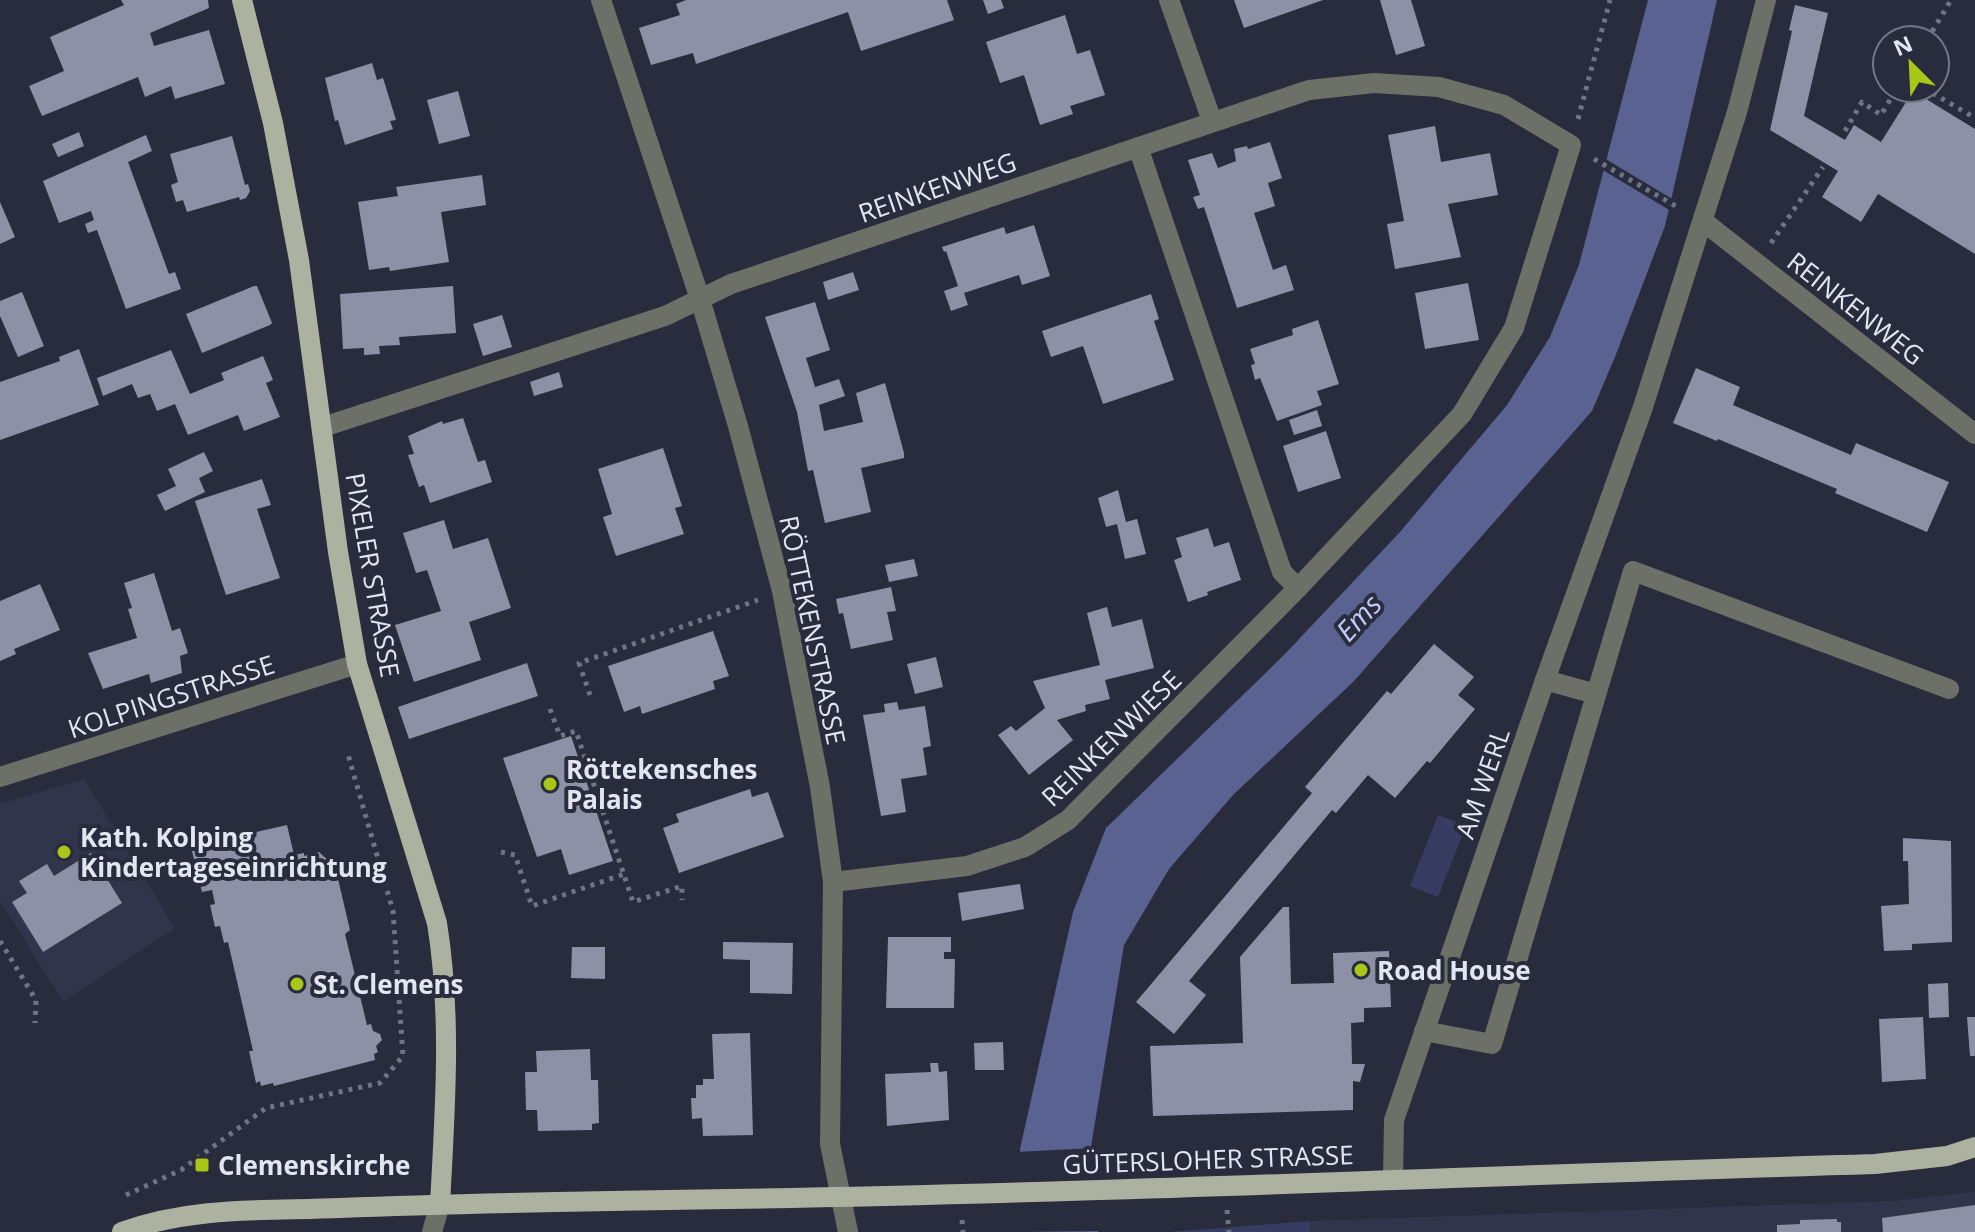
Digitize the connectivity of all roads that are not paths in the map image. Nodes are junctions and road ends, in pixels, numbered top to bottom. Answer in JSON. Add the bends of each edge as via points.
{"nodes":[{"id":1,"x":242,"y":0,"type":"edge"},
{"id":2,"x":601,"y":0,"type":"edge"},
{"id":3,"x":1169,"y":0,"type":"edge"},
{"id":4,"x":1766,"y":0,"type":"edge"},
{"id":5,"x":1212,"y":121,"type":"junction"},
{"id":6,"x":1571,"y":145,"type":"joint"},
{"id":7,"x":1138,"y":147,"type":"junction"},
{"id":8,"x":1704,"y":222,"type":"junction"},
{"id":9,"x":700,"y":299,"type":"junction"},
{"id":10,"x":323,"y":427,"type":"junction"},
{"id":11,"x":1975,"y":434,"type":"edge"},
{"id":12,"x":1298,"y":588,"type":"junction"},
{"id":13,"x":357,"y":664,"type":"junction"},
{"id":14,"x":1545,"y":680,"type":"junction"},
{"id":15,"x":1949,"y":689,"type":"dead end"},
{"id":16,"x":1596,"y":694,"type":"junction"},
{"id":17,"x":0,"y":777,"type":"edge"},
{"id":18,"x":833,"y":882,"type":"junction"},
{"id":19,"x":1424,"y":1031,"type":"junction"},
{"id":20,"x":1975,"y":1147,"type":"edge"},
{"id":21,"x":1393,"y":1178,"type":"junction"},
{"id":22,"x":840,"y":1197,"type":"junction"},
{"id":23,"x":440,"y":1204,"type":"junction"},
{"id":24,"x":122,"y":1232,"type":"edge"},
{"id":25,"x":432,"y":1232,"type":"edge"},
{"id":26,"x":848,"y":1232,"type":"edge"}],
"edges":[{"from":1,"to":10,"type":"main road","name":"PIXELER STRASSE","via":[[299,260]]},
{"from":2,"to":9,"type":"street","name":"RÖTTEKENSTRASSE"},
{"from":3,"to":5,"type":"street"},
{"from":4,"to":8,"type":"street","name":"AM WERL"},
{"from":5,"to":6,"type":"street","name":"REINKENWEG","via":[[1309,90],[1374,83],[1439,87],[1504,105]]},
{"from":5,"to":7,"type":"street","name":"REINKENWEG"},
{"from":6,"to":12,"type":"street","name":"REINKENWIESE","via":[[1514,328],[1462,414]]},
{"from":7,"to":9,"type":"street","name":"REINKENWEG","via":[[731,284]]},
{"from":7,"to":12,"type":"street","via":[[1282,572]]},
{"from":8,"to":11,"type":"street","name":"REINKENWEG"},
{"from":8,"to":14,"type":"street","name":"AM WERL"},
{"from":9,"to":10,"type":"street","name":"REINKENWEG","via":[[665,316]]},
{"from":9,"to":18,"type":"street","name":"RÖTTEKENSTRASSE","via":[[782,591]]},
{"from":10,"to":13,"type":"main road","name":"PIXELER STRASSE"},
{"from":12,"to":18,"type":"street","name":"REINKENWIESE","via":[[1068,820],[1025,847],[967,866]]},
{"from":13,"to":17,"type":"street","name":"KOLPINGSTRASSE"},
{"from":13,"to":23,"type":"main road","name":"PIXELER STRASSE","via":[[441,946],[448,1063]]},
{"from":14,"to":16,"type":"street"},
{"from":14,"to":19,"type":"street","name":"AM WERL"},
{"from":15,"to":16,"type":"street","via":[[1633,571]]},
{"from":16,"to":19,"type":"street","via":[[1492,1044]]},
{"from":18,"to":22,"type":"street","name":"RÖTTEKENSTRASSE","via":[[830,1144]]},
{"from":19,"to":21,"type":"street","name":"AM WERL","via":[[1394,1120]]},
{"from":20,"to":21,"type":"main road","name":"GÜTERSLOHER STRASSE","via":[[1947,1156],[1875,1164]]},
{"from":21,"to":22,"type":"main road","name":"GÜTERSLOHER STRASSE"},
{"from":22,"to":23,"type":"main road","name":"GÜTERSLOHER STRASSE"},
{"from":22,"to":26,"type":"street","name":"RÖTTEKENSTRASSE"},
{"from":23,"to":24,"type":"main road","name":"GÜTERSLOHER STRASSE","via":[[206,1212]]},
{"from":23,"to":25,"type":"street"}]}
